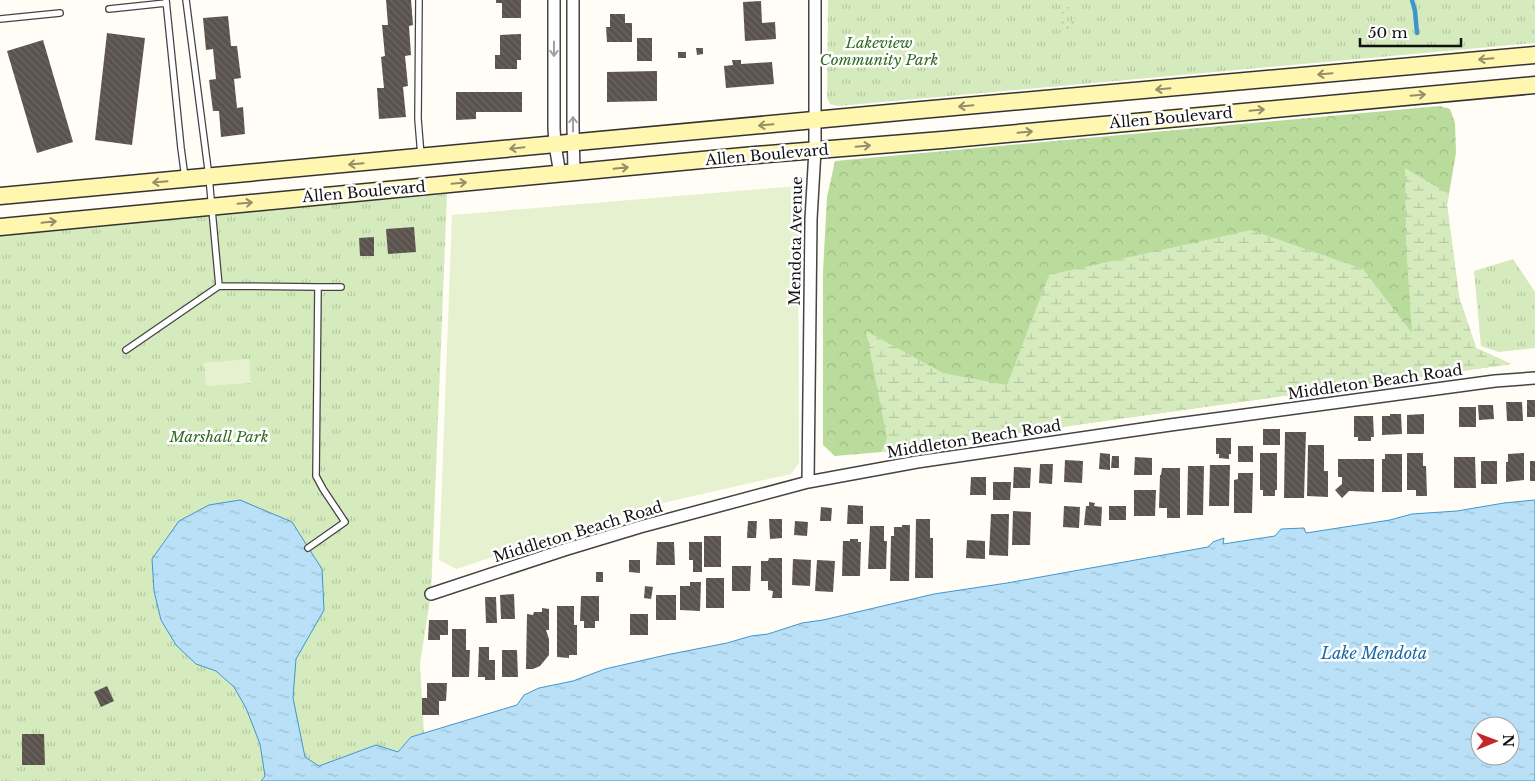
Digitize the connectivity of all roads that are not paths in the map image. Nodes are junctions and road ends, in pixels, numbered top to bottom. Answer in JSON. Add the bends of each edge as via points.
{"nodes":[{"id":1,"x":186,"y":0,"type":"edge"},
{"id":2,"x":419,"y":0,"type":"edge"},
{"id":3,"x":554,"y":0,"type":"edge"},
{"id":4,"x":573,"y":0,"type":"edge"},
{"id":5,"x":815,"y":0,"type":"edge"},
{"id":6,"x":166,"y":2,"type":"edge"},
{"id":7,"x":109,"y":9,"type":"dead end"},
{"id":8,"x":60,"y":13,"type":"dead end"},
{"id":9,"x":0,"y":19,"type":"edge"},
{"id":10,"x":1535,"y":55,"type":"edge"},
{"id":11,"x":1535,"y":85,"type":"edge"},
{"id":12,"x":815,"y":120,"type":"junction"},
{"id":13,"x":573,"y":144,"type":"junction"},
{"id":14,"x":555,"y":145,"type":"junction"},
{"id":15,"x":815,"y":150,"type":"junction"},
{"id":16,"x":421,"y":158,"type":"junction"},
{"id":17,"x":567,"y":174,"type":"junction"},
{"id":18,"x":209,"y":178,"type":"junction"},
{"id":19,"x":185,"y":180,"type":"junction"},
{"id":20,"x":0,"y":196,"type":"edge"},
{"id":21,"x":212,"y":206,"type":"junction"},
{"id":22,"x":0,"y":227,"type":"edge"},
{"id":23,"x":219,"y":286,"type":"junction"},
{"id":24,"x":318,"y":287,"type":"junction"},
{"id":25,"x":341,"y":288,"type":"dead end"},
{"id":26,"x":126,"y":350,"type":"dead end"},
{"id":27,"x":1535,"y":378,"type":"edge"},
{"id":28,"x":808,"y":482,"type":"junction"},
{"id":29,"x":308,"y":548,"type":"dead end"},
{"id":30,"x":431,"y":594,"type":"dead end"}],
"edges":[{"from":1,"to":18,"type":"lane"},
{"from":2,"to":16,"type":"lane"},
{"from":3,"to":14,"type":"street","one_way":true},
{"from":13,"to":4,"type":"street","one_way":true},
{"from":5,"to":12,"type":"street","name":"Mendota Avenue"},
{"from":6,"to":7,"type":"lane"},
{"from":6,"to":19,"type":"lane"},
{"from":8,"to":9,"type":"lane"},
{"from":10,"to":12,"type":"main road","name":"Allen Boulevard","one_way":true},
{"from":15,"to":11,"type":"main road","name":"Allen Boulevard","one_way":true},
{"from":12,"to":13,"type":"main road","name":"Allen Boulevard","one_way":true},
{"from":12,"to":15,"type":"street","name":"Mendota Avenue"},
{"from":13,"to":14,"type":"main road","name":"Allen Boulevard"},
{"from":13,"to":17,"type":"street"},
{"from":14,"to":16,"type":"main road","name":"Allen Boulevard","one_way":true},
{"from":14,"to":17,"type":"street"},
{"from":17,"to":15,"type":"main road","name":"Allen Boulevard","one_way":true},
{"from":15,"to":28,"type":"street","name":"Mendota Avenue","via":[[810,219]]},
{"from":16,"to":18,"type":"main road","name":"Allen Boulevard","one_way":true},
{"from":21,"to":17,"type":"main road","name":"Allen Boulevard","one_way":true},
{"from":18,"to":19,"type":"main road","name":"Allen Boulevard"},
{"from":18,"to":21,"type":"lane"},
{"from":19,"to":20,"type":"main road","name":"Allen Boulevard","one_way":true},
{"from":22,"to":21,"type":"main road","name":"Allen Boulevard","one_way":true},
{"from":21,"to":23,"type":"lane"},
{"from":23,"to":24,"type":"lane"},
{"from":23,"to":26,"type":"lane"},
{"from":24,"to":25,"type":"lane"},
{"from":24,"to":29,"type":"lane","via":[[316,476],[345,522]]},
{"from":27,"to":28,"type":"street","name":"Middleton Beach Road","via":[[1160,426],[917,462]]},
{"from":28,"to":30,"type":"street","name":"Middleton Beach Road","via":[[640,527]]}]}
